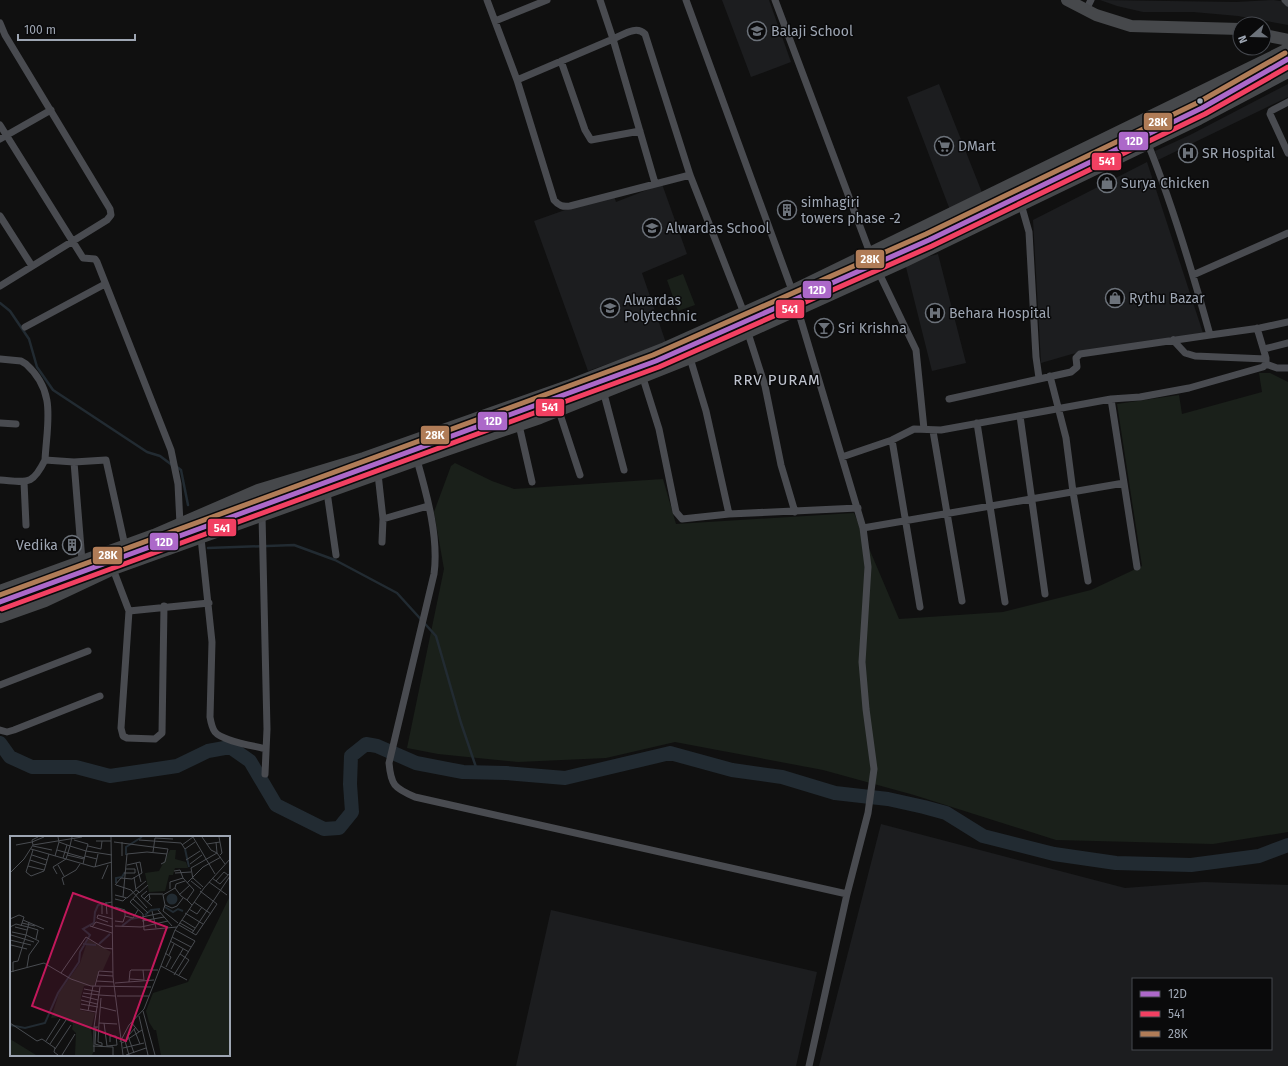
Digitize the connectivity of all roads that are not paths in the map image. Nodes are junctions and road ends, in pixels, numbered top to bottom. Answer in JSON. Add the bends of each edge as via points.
{"nodes":[{"id":1,"x":487,"y":0,"type":"edge"},
{"id":2,"x":547,"y":0,"type":"edge"},
{"id":3,"x":600,"y":0,"type":"edge"},
{"id":4,"x":686,"y":0,"type":"edge"},
{"id":5,"x":775,"y":0,"type":"edge"},
{"id":6,"x":1067,"y":0,"type":"edge"},
{"id":7,"x":1285,"y":0,"type":"edge"},
{"id":8,"x":1288,"y":2,"type":"edge"},
{"id":9,"x":1089,"y":5,"type":"edge"},
{"id":10,"x":495,"y":21,"type":"junction"},
{"id":11,"x":0,"y":23,"type":"edge"},
{"id":12,"x":1232,"y":29,"type":"edge"},
{"id":13,"x":1272,"y":32,"type":"edge"},
{"id":14,"x":1288,"y":35,"type":"edge"},
{"id":15,"x":1272,"y":37,"type":"edge"},
{"id":16,"x":613,"y":39,"type":"junction"},
{"id":17,"x":1288,"y":40,"type":"edge"},
{"id":18,"x":1288,"y":49,"type":"edge"},
{"id":19,"x":1288,"y":59,"type":"edge"},
{"id":20,"x":561,"y":61,"type":"junction"},
{"id":21,"x":1288,"y":72,"type":"edge"},
{"id":22,"x":516,"y":80,"type":"junction"},
{"id":23,"x":1288,"y":102,"type":"edge"},
{"id":24,"x":50,"y":110,"type":"junction"},
{"id":25,"x":0,"y":125,"type":"edge"},
{"id":26,"x":640,"y":131,"type":"junction"},
{"id":27,"x":3,"y":137,"type":"edge"},
{"id":28,"x":1148,"y":144,"type":"junction"},
{"id":29,"x":1287,"y":147,"type":"edge"},
{"id":30,"x":690,"y":175,"type":"junction"},
{"id":31,"x":655,"y":183,"type":"junction"},
{"id":32,"x":1021,"y":204,"type":"junction"},
{"id":33,"x":0,"y":216,"type":"edge"},
{"id":34,"x":1288,"y":233,"type":"edge"},
{"id":35,"x":74,"y":241,"type":"junction"},
{"id":36,"x":870,"y":253,"type":"junction"},
{"id":37,"x":32,"y":266,"type":"junction"},
{"id":38,"x":880,"y":273,"type":"junction"},
{"id":39,"x":1193,"y":275,"type":"junction"},
{"id":40,"x":105,"y":284,"type":"junction"},
{"id":41,"x":0,"y":286,"type":"edge"},
{"id":42,"x":795,"y":300,"type":"junction"},
{"id":43,"x":744,"y":313,"type":"junction"},
{"id":44,"x":1288,"y":322,"type":"edge"},
{"id":45,"x":25,"y":327,"type":"dead end"},
{"id":46,"x":1257,"y":328,"type":"junction"},
{"id":47,"x":748,"y":333,"type":"junction"},
{"id":48,"x":1210,"y":335,"type":"junction"},
{"id":49,"x":1173,"y":340,"type":"junction"},
{"id":50,"x":1288,"y":343,"type":"edge"},
{"id":51,"x":1264,"y":349,"type":"junction"},
{"id":52,"x":690,"y":358,"type":"junction"},
{"id":53,"x":0,"y":359,"type":"edge"},
{"id":54,"x":1266,"y":362,"type":"junction"},
{"id":55,"x":1288,"y":368,"type":"edge"},
{"id":56,"x":1050,"y":376,"type":"junction"},
{"id":57,"x":642,"y":378,"type":"junction"},
{"id":58,"x":1039,"y":378,"type":"junction"},
{"id":59,"x":604,"y":394,"type":"junction"},
{"id":60,"x":949,"y":399,"type":"dead end"},
{"id":61,"x":1111,"y":399,"type":"junction"},
{"id":62,"x":1060,"y":409,"type":"junction"},
{"id":63,"x":559,"y":411,"type":"junction"},
{"id":64,"x":1020,"y":416,"type":"junction"},
{"id":65,"x":0,"y":423,"type":"edge"},
{"id":66,"x":977,"y":423,"type":"junction"},
{"id":67,"x":16,"y":424,"type":"dead end"},
{"id":68,"x":519,"y":425,"type":"junction"},
{"id":69,"x":924,"y":429,"type":"junction"},
{"id":70,"x":933,"y":431,"type":"junction"},
{"id":71,"x":892,"y":440,"type":"junction"},
{"id":72,"x":842,"y":457,"type":"junction"},
{"id":73,"x":45,"y":460,"type":"junction"},
{"id":74,"x":417,"y":460,"type":"junction"},
{"id":75,"x":74,"y":462,"type":"junction"},
{"id":76,"x":624,"y":470,"type":"dead end"},
{"id":77,"x":378,"y":474,"type":"junction"},
{"id":78,"x":580,"y":475,"type":"dead end"},
{"id":79,"x":0,"y":480,"type":"edge"},
{"id":80,"x":24,"y":482,"type":"junction"},
{"id":81,"x":532,"y":482,"type":"dead end"},
{"id":82,"x":1124,"y":483,"type":"junction"},
{"id":83,"x":327,"y":492,"type":"junction"},
{"id":84,"x":1073,"y":492,"type":"junction"},
{"id":85,"x":1032,"y":499,"type":"junction"},
{"id":86,"x":428,"y":506,"type":"junction"},
{"id":87,"x":991,"y":506,"type":"junction"},
{"id":88,"x":858,"y":508,"type":"junction"},
{"id":89,"x":794,"y":512,"type":"junction"},
{"id":90,"x":729,"y":514,"type":"junction"},
{"id":91,"x":948,"y":514,"type":"junction"},
{"id":92,"x":262,"y":515,"type":"junction"},
{"id":93,"x":383,"y":519,"type":"junction"},
{"id":94,"x":906,"y":521,"type":"junction"},
{"id":95,"x":180,"y":524,"type":"junction"},
{"id":96,"x":26,"y":525,"type":"dead end"},
{"id":97,"x":863,"y":528,"type":"junction"},
{"id":98,"x":201,"y":538,"type":"junction"},
{"id":99,"x":382,"y":542,"type":"dead end"},
{"id":100,"x":125,"y":546,"type":"junction"},
{"id":101,"x":336,"y":555,"type":"dead end"},
{"id":102,"x":82,"y":561,"type":"junction"},
{"id":103,"x":1137,"y":567,"type":"dead end"},
{"id":104,"x":113,"y":569,"type":"junction"},
{"id":105,"x":1088,"y":582,"type":"dead end"},
{"id":106,"x":0,"y":591,"type":"edge"},
{"id":107,"x":1045,"y":594,"type":"dead end"},
{"id":108,"x":962,"y":601,"type":"dead end"},
{"id":109,"x":0,"y":602,"type":"edge"},
{"id":110,"x":1005,"y":602,"type":"dead end"},
{"id":111,"x":209,"y":603,"type":"junction"},
{"id":112,"x":164,"y":606,"type":"junction"},
{"id":113,"x":920,"y":607,"type":"dead end"},
{"id":114,"x":129,"y":611,"type":"junction"},
{"id":115,"x":0,"y":617,"type":"edge"},
{"id":116,"x":88,"y":651,"type":"dead end"},
{"id":117,"x":0,"y":685,"type":"edge"},
{"id":118,"x":100,"y":696,"type":"dead end"},
{"id":119,"x":0,"y":730,"type":"edge"},
{"id":120,"x":266,"y":749,"type":"junction"},
{"id":121,"x":265,"y":774,"type":"dead end"},
{"id":122,"x":847,"y":894,"type":"junction"},
{"id":123,"x":809,"y":1066,"type":"edge"}],
"edges":[{"from":1,"to":10,"type":"street"},
{"from":2,"to":10,"type":"street"},
{"from":3,"to":16,"type":"street"},
{"from":4,"to":42,"type":"street"},
{"from":5,"to":36,"type":"street"},
{"from":6,"to":9,"type":"main road"},
{"from":7,"to":8,"type":"street"},
{"from":9,"to":12,"type":"main road","via":[[1131,26]]},
{"from":10,"to":22,"type":"street"},
{"from":11,"to":24,"type":"street"},
{"from":13,"to":14,"type":"main road"},
{"from":15,"to":17,"type":"main road"},
{"from":16,"to":20,"type":"street"},
{"from":16,"to":26,"type":"street"},
{"from":16,"to":30,"type":"street","via":[[636,30],[641,30],[645,34]]},
{"from":18,"to":36,"type":"main road"},
{"from":19,"to":42,"type":"main road","via":[[1202,108],[929,240]]},
{"from":20,"to":22,"type":"street"},
{"from":20,"to":26,"type":"street","via":[[588,136],[595,140]]},
{"from":21,"to":28,"type":"main road"},
{"from":22,"to":31,"type":"street","via":[[554,200],[558,204],[570,206]]},
{"from":23,"to":29,"type":"street","via":[[1270,114]]},
{"from":24,"to":27,"type":"street"},
{"from":24,"to":35,"type":"street","via":[[110,209],[111,215],[107,220]]},
{"from":25,"to":27,"type":"street"},
{"from":26,"to":31,"type":"street"},
{"from":27,"to":35,"type":"street"},
{"from":28,"to":32,"type":"main road"},
{"from":28,"to":39,"type":"street"},
{"from":30,"to":31,"type":"street"},
{"from":30,"to":43,"type":"street"},
{"from":32,"to":38,"type":"main road"},
{"from":32,"to":58,"type":"street","via":[[1029,232]]},
{"from":33,"to":37,"type":"street"},
{"from":34,"to":39,"type":"street"},
{"from":35,"to":37,"type":"street"},
{"from":35,"to":40,"type":"street","via":[[83,258],[95,259]]},
{"from":36,"to":42,"type":"main road"},
{"from":37,"to":41,"type":"street"},
{"from":38,"to":42,"type":"main road"},
{"from":38,"to":69,"type":"street","via":[[916,350]]},
{"from":39,"to":48,"type":"street"},
{"from":40,"to":45,"type":"street"},
{"from":40,"to":95,"type":"street","via":[[171,450],[176,472]]},
{"from":42,"to":43,"type":"main road"},
{"from":42,"to":47,"type":"main road"},
{"from":42,"to":72,"type":"street"},
{"from":42,"to":109,"type":"main road","via":[[656,360],[448,439]]},
{"from":43,"to":95,"type":"main road","via":[[665,348],[568,386],[364,458],[276,484]]},
{"from":44,"to":46,"type":"street"},
{"from":46,"to":48,"type":"street"},
{"from":46,"to":51,"type":"street"},
{"from":47,"to":52,"type":"main road"},
{"from":47,"to":89,"type":"street","via":[[765,386],[781,465]]},
{"from":48,"to":49,"type":"street"},
{"from":49,"to":54,"type":"street","via":[[1185,353],[1195,356]]},
{"from":49,"to":56,"type":"street","via":[[1080,354],[1076,358],[1075,370]]},
{"from":50,"to":51,"type":"street"},
{"from":51,"to":54,"type":"street"},
{"from":52,"to":57,"type":"main road"},
{"from":52,"to":90,"type":"street","via":[[706,411]]},
{"from":53,"to":73,"type":"street","via":[[21,361],[26,364],[45,391],[48,408]]},
{"from":54,"to":55,"type":"street","via":[[1278,368]]},
{"from":54,"to":61,"type":"street","via":[[1196,387],[1140,397]]},
{"from":56,"to":58,"type":"street"},
{"from":56,"to":62,"type":"street"},
{"from":57,"to":59,"type":"main road"},
{"from":57,"to":90,"type":"street","via":[[659,429],[678,517],[687,520]]},
{"from":58,"to":60,"type":"street"},
{"from":59,"to":63,"type":"main road"},
{"from":59,"to":76,"type":"street"},
{"from":61,"to":62,"type":"street"},
{"from":61,"to":82,"type":"street"},
{"from":62,"to":64,"type":"street"},
{"from":62,"to":84,"type":"street","via":[[1068,447]]},
{"from":63,"to":68,"type":"main road"},
{"from":63,"to":78,"type":"street"},
{"from":64,"to":66,"type":"street"},
{"from":64,"to":85,"type":"street"},
{"from":65,"to":67,"type":"street"},
{"from":66,"to":70,"type":"street"},
{"from":66,"to":87,"type":"street"},
{"from":68,"to":74,"type":"main road"},
{"from":68,"to":81,"type":"street"},
{"from":69,"to":70,"type":"street"},
{"from":69,"to":71,"type":"street","via":[[914,429]]},
{"from":70,"to":91,"type":"street"},
{"from":71,"to":72,"type":"street"},
{"from":71,"to":94,"type":"street"},
{"from":72,"to":88,"type":"street"},
{"from":73,"to":75,"type":"street"},
{"from":73,"to":80,"type":"street","via":[[37,475],[32,480]]},
{"from":74,"to":77,"type":"main road"},
{"from":74,"to":86,"type":"street"},
{"from":75,"to":100,"type":"street","via":[[106,460]]},
{"from":75,"to":102,"type":"street"},
{"from":77,"to":83,"type":"main road"},
{"from":77,"to":93,"type":"street"},
{"from":79,"to":80,"type":"street"},
{"from":80,"to":96,"type":"street"},
{"from":82,"to":84,"type":"street"},
{"from":82,"to":103,"type":"street"},
{"from":83,"to":92,"type":"main road"},
{"from":83,"to":101,"type":"street"},
{"from":84,"to":85,"type":"street"},
{"from":84,"to":105,"type":"street"},
{"from":85,"to":87,"type":"street"},
{"from":85,"to":107,"type":"street"},
{"from":86,"to":93,"type":"street"},
{"from":86,"to":122,"type":"street","via":[[436,560],[389,763],[391,780],[402,791],[416,797]]},
{"from":87,"to":91,"type":"street"},
{"from":87,"to":110,"type":"street"},
{"from":88,"to":89,"type":"street"},
{"from":88,"to":97,"type":"street"},
{"from":89,"to":90,"type":"street"},
{"from":91,"to":94,"type":"street"},
{"from":91,"to":108,"type":"street"},
{"from":92,"to":98,"type":"main road"},
{"from":92,"to":120,"type":"street"},
{"from":93,"to":99,"type":"street"},
{"from":94,"to":97,"type":"street"},
{"from":94,"to":113,"type":"street"},
{"from":95,"to":100,"type":"main road"},
{"from":97,"to":122,"type":"street","via":[[868,567],[862,662],[874,769],[868,813]]},
{"from":98,"to":104,"type":"main road"},
{"from":98,"to":111,"type":"street"},
{"from":100,"to":102,"type":"main road"},
{"from":102,"to":106,"type":"main road"},
{"from":104,"to":114,"type":"street"},
{"from":104,"to":115,"type":"main road","via":[[45,601]]},
{"from":111,"to":112,"type":"street"},
{"from":111,"to":120,"type":"street","via":[[212,642],[212,726],[216,734],[224,738]]},
{"from":112,"to":114,"type":"street"},
{"from":112,"to":114,"type":"street","via":[[162,733],[155,739],[127,738],[121,733]]},
{"from":116,"to":117,"type":"street"},
{"from":118,"to":119,"type":"street","via":[[14,730]]},
{"from":120,"to":121,"type":"street"},
{"from":122,"to":123,"type":"street"}]}
